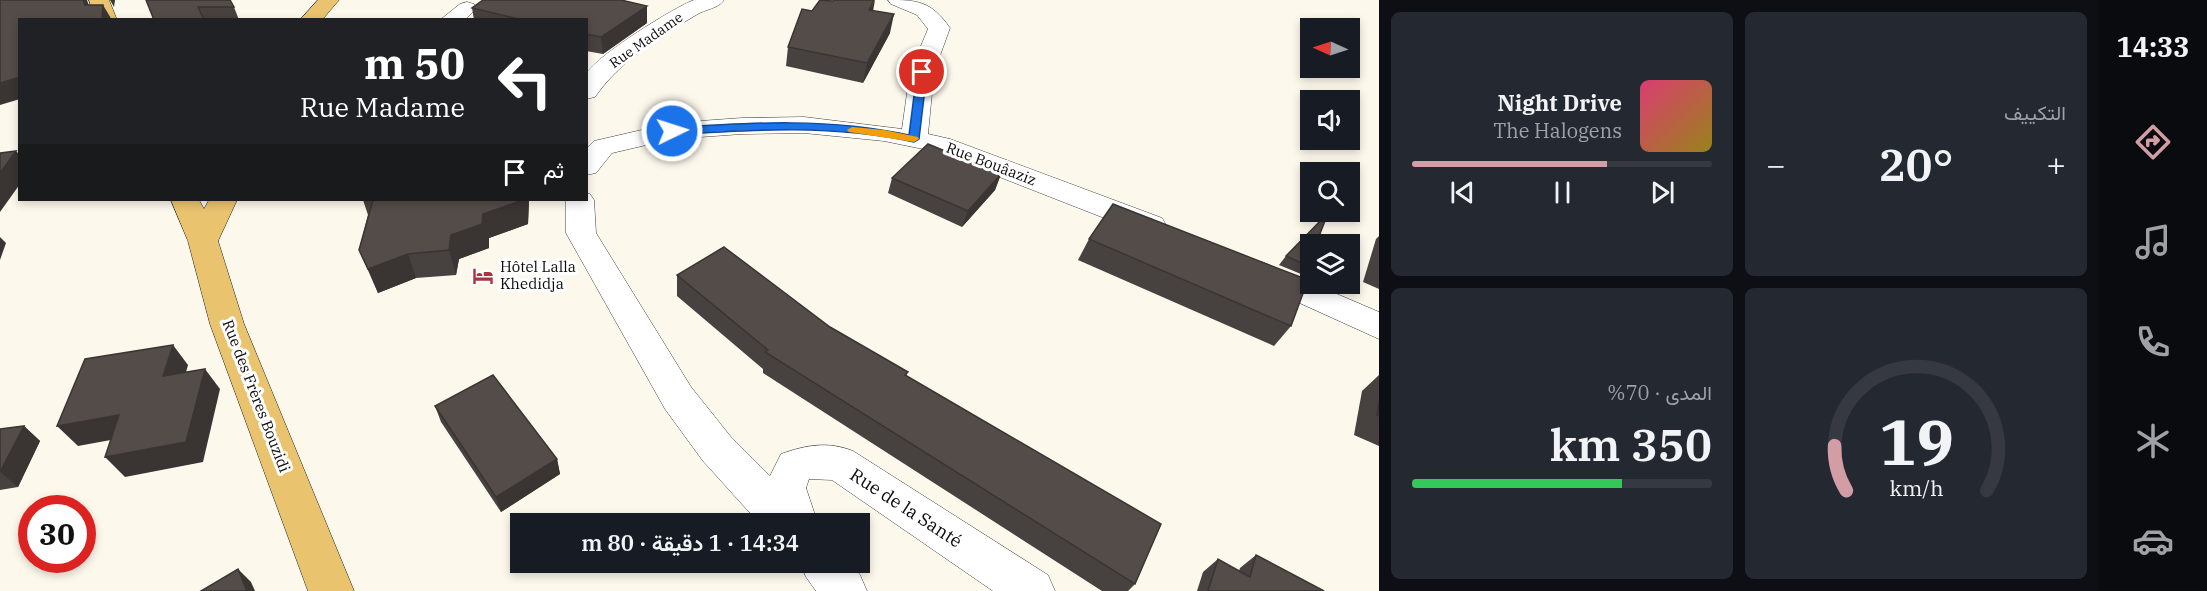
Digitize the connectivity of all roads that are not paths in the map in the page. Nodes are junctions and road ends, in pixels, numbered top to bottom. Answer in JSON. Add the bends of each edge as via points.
{"nodes":[{"id":1,"x":99,"y":0,"type":"edge"},
{"id":2,"x":329,"y":0,"type":"edge"},
{"id":3,"x":714,"y":0,"type":"edge"},
{"id":4,"x":898,"y":0,"type":"edge"},
{"id":5,"x":106,"y":18,"type":"edge"},
{"id":6,"x":312,"y":18,"type":"edge"},
{"id":7,"x":588,"y":89,"type":"edge"},
{"id":8,"x":914,"y":139,"type":"junction"},
{"id":9,"x":588,"y":165,"type":"edge"},
{"id":10,"x":185,"y":201,"type":"edge"},
{"id":11,"x":223,"y":201,"type":"edge"},
{"id":12,"x":580,"y":201,"type":"edge"},
{"id":13,"x":1175,"y":234,"type":"edge"},
{"id":14,"x":203,"y":242,"type":"junction"},
{"id":15,"x":1240,"y":262,"type":"edge"},
{"id":16,"x":1379,"y":326,"type":"edge"},
{"id":17,"x":778,"y":513,"type":"edge"},
{"id":18,"x":793,"y":513,"type":"edge"},
{"id":19,"x":830,"y":573,"type":"edge"},
{"id":20,"x":331,"y":591,"type":"edge"},
{"id":21,"x":844,"y":591,"type":"edge"},
{"id":22,"x":1032,"y":591,"type":"edge"}],
"edges":[{"from":1,"to":5,"type":"main road"},
{"from":2,"to":6,"type":"main road"},
{"from":3,"to":7,"type":"street","name":"Rue Madame","via":[[694,7],[645,37],[601,71]]},
{"from":4,"to":8,"type":"street","via":[[924,11],[939,28],[922,72]]},
{"from":8,"to":9,"type":"street","name":"Rue Bouâaziz","via":[[804,125],[672,131],[603,147]]},
{"from":8,"to":13,"type":"street","name":"Rue Bouâaziz","via":[[940,145]]},
{"from":10,"to":14,"type":"main road","name":"Rue des Frères Bouzidi"},
{"from":11,"to":14,"type":"main road"},
{"from":12,"to":17,"type":"street","via":[[581,233],[678,398],[717,449]]},
{"from":14,"to":20,"type":"main road","name":"Rue des Frères Bouzidi","via":[[227,324]]},
{"from":15,"to":16,"type":"street"},
{"from":18,"to":22,"type":"street","name":"Rue de la Santé","via":[[785,488],[795,466],[809,462],[838,463]]},
{"from":19,"to":21,"type":"street"}]}
